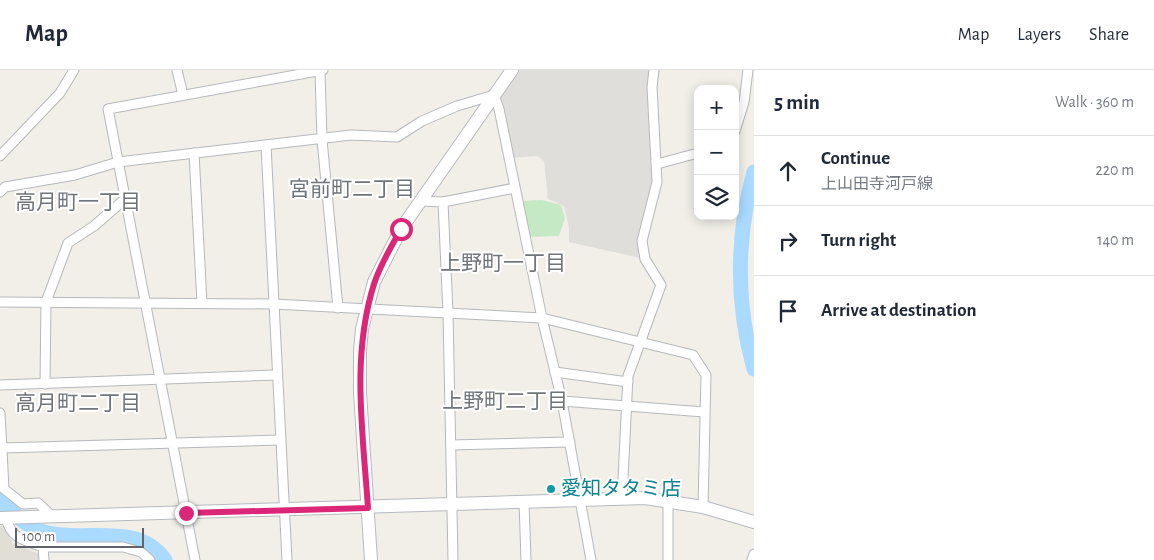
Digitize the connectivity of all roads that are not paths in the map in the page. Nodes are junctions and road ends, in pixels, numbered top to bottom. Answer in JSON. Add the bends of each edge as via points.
{"nodes":[{"id":1,"x":74,"y":70,"type":"edge"},
{"id":2,"x":177,"y":70,"type":"edge"},
{"id":3,"x":512,"y":70,"type":"edge"},
{"id":4,"x":654,"y":70,"type":"edge"},
{"id":5,"x":748,"y":70,"type":"edge"},
{"id":6,"x":322,"y":71,"type":"edge"},
{"id":7,"x":183,"y":95,"type":"junction"},
{"id":8,"x":494,"y":96,"type":"junction"},
{"id":9,"x":735,"y":130,"type":"edge"},
{"id":10,"x":322,"y":140,"type":"junction"},
{"id":11,"x":266,"y":145,"type":"junction"},
{"id":12,"x":194,"y":153,"type":"junction"},
{"id":13,"x":694,"y":154,"type":"edge"},
{"id":14,"x":0,"y":156,"type":"edge"},
{"id":15,"x":118,"y":162,"type":"junction"},
{"id":16,"x":657,"y":164,"type":"junction"},
{"id":17,"x":516,"y":188,"type":"junction"},
{"id":18,"x":0,"y":192,"type":"edge"},
{"id":19,"x":125,"y":199,"type":"junction"},
{"id":20,"x":421,"y":201,"type":"junction"},
{"id":21,"x":443,"y":202,"type":"junction"},
{"id":22,"x":0,"y":302,"type":"edge"},
{"id":23,"x":46,"y":302,"type":"junction"},
{"id":24,"x":144,"y":303,"type":"junction"},
{"id":25,"x":202,"y":303,"type":"junction"},
{"id":26,"x":273,"y":304,"type":"junction"},
{"id":27,"x":338,"y":308,"type":"junction"},
{"id":28,"x":367,"y":310,"type":"junction"},
{"id":29,"x":448,"y":313,"type":"junction"},
{"id":30,"x":542,"y":318,"type":"junction"},
{"id":31,"x":640,"y":342,"type":"junction"},
{"id":32,"x":555,"y":372,"type":"junction"},
{"id":33,"x":276,"y":375,"type":"junction"},
{"id":34,"x":159,"y":381,"type":"junction"},
{"id":35,"x":628,"y":382,"type":"junction"},
{"id":36,"x":46,"y":384,"type":"junction"},
{"id":37,"x":0,"y":385,"type":"edge"},
{"id":38,"x":562,"y":401,"type":"junction"},
{"id":39,"x":625,"y":406,"type":"junction"},
{"id":40,"x":704,"y":412,"type":"junction"},
{"id":41,"x":0,"y":413,"type":"edge"},
{"id":42,"x":280,"y":440,"type":"junction"},
{"id":43,"x":570,"y":442,"type":"junction"},
{"id":44,"x":172,"y":444,"type":"junction"},
{"id":45,"x":451,"y":445,"type":"junction"},
{"id":46,"x":2,"y":448,"type":"junction"},
{"id":47,"x":2,"y":488,"type":"edge"},
{"id":48,"x":622,"y":499,"type":"junction"},
{"id":49,"x":668,"y":501,"type":"junction"},
{"id":50,"x":524,"y":502,"type":"junction"},
{"id":51,"x":582,"y":502,"type":"junction"},
{"id":52,"x":452,"y":504,"type":"junction"},
{"id":53,"x":702,"y":507,"type":"junction"},
{"id":54,"x":368,"y":508,"type":"junction"},
{"id":55,"x":284,"y":511,"type":"junction"},
{"id":56,"x":186,"y":513,"type":"junction"},
{"id":57,"x":52,"y":516,"type":"junction"},
{"id":58,"x":3,"y":518,"type":"edge"},
{"id":59,"x":754,"y":522,"type":"edge"},
{"id":60,"x":43,"y":547,"type":"junction"},
{"id":61,"x":754,"y":554,"type":"edge"},
{"id":62,"x":44,"y":560,"type":"edge"},
{"id":63,"x":150,"y":560,"type":"edge"},
{"id":64,"x":195,"y":560,"type":"edge"},
{"id":65,"x":287,"y":560,"type":"edge"},
{"id":66,"x":371,"y":560,"type":"edge"},
{"id":67,"x":452,"y":560,"type":"edge"},
{"id":68,"x":526,"y":560,"type":"edge"},
{"id":69,"x":591,"y":560,"type":"edge"},
{"id":70,"x":668,"y":560,"type":"edge"},
{"id":71,"x":752,"y":560,"type":"edge"}],
"edges":[{"from":1,"to":14,"type":"street","via":[[60,93]]},
{"from":2,"to":7,"type":"street"},
{"from":3,"to":8,"type":"street"},
{"from":4,"to":16,"type":"street","via":[[654,152]]},
{"from":5,"to":9,"type":"street","via":[[744,102]]},
{"from":6,"to":7,"type":"street"},
{"from":6,"to":10,"type":"street"},
{"from":7,"to":15,"type":"street","via":[[108,109]]},
{"from":8,"to":10,"type":"street","via":[[457,106],[422,121],[397,137],[351,135]]},
{"from":8,"to":17,"type":"street"},
{"from":8,"to":20,"type":"street"},
{"from":10,"to":11,"type":"street"},
{"from":10,"to":27,"type":"street"},
{"from":11,"to":12,"type":"street"},
{"from":11,"to":26,"type":"street"},
{"from":12,"to":15,"type":"street"},
{"from":12,"to":25,"type":"street"},
{"from":13,"to":16,"type":"street"},
{"from":15,"to":18,"type":"street","via":[[75,175],[5,187]]},
{"from":15,"to":19,"type":"street"},
{"from":16,"to":31,"type":"street","via":[[657,182],[642,242],[645,259],[661,285]]},
{"from":17,"to":21,"type":"street"},
{"from":17,"to":30,"type":"street"},
{"from":19,"to":23,"type":"street","via":[[68,244]]},
{"from":19,"to":24,"type":"street"},
{"from":20,"to":21,"type":"street"},
{"from":20,"to":28,"type":"street","via":[[386,257],[374,282]]},
{"from":21,"to":29,"type":"street"},
{"from":22,"to":23,"type":"street"},
{"from":23,"to":24,"type":"street"},
{"from":23,"to":36,"type":"street"},
{"from":24,"to":25,"type":"street"},
{"from":24,"to":34,"type":"street"},
{"from":25,"to":26,"type":"street"},
{"from":26,"to":27,"type":"street"},
{"from":26,"to":33,"type":"street"},
{"from":27,"to":28,"type":"street"},
{"from":28,"to":29,"type":"street"},
{"from":28,"to":54,"type":"street","via":[[360,351],[360,394]]},
{"from":29,"to":30,"type":"street"},
{"from":29,"to":45,"type":"street"},
{"from":30,"to":31,"type":"street"},
{"from":30,"to":32,"type":"street"},
{"from":31,"to":35,"type":"street"},
{"from":31,"to":40,"type":"street","via":[[693,355],[706,375]]},
{"from":32,"to":35,"type":"street"},
{"from":32,"to":38,"type":"street"},
{"from":33,"to":34,"type":"street"},
{"from":33,"to":42,"type":"street"},
{"from":34,"to":36,"type":"street"},
{"from":34,"to":44,"type":"street"},
{"from":35,"to":39,"type":"street"},
{"from":36,"to":37,"type":"street"},
{"from":38,"to":39,"type":"street"},
{"from":38,"to":43,"type":"street"},
{"from":39,"to":40,"type":"street"},
{"from":39,"to":48,"type":"street"},
{"from":40,"to":53,"type":"street"},
{"from":41,"to":46,"type":"street"},
{"from":42,"to":44,"type":"street"},
{"from":42,"to":55,"type":"street"},
{"from":43,"to":45,"type":"street"},
{"from":43,"to":51,"type":"street"},
{"from":44,"to":46,"type":"street"},
{"from":44,"to":56,"type":"street"},
{"from":45,"to":52,"type":"street"},
{"from":46,"to":47,"type":"street"},
{"from":47,"to":57,"type":"street","via":[[23,504],[38,503]]},
{"from":48,"to":49,"type":"street"},
{"from":48,"to":51,"type":"street"},
{"from":49,"to":53,"type":"street"},
{"from":49,"to":70,"type":"street"},
{"from":50,"to":51,"type":"street"},
{"from":50,"to":52,"type":"street"},
{"from":50,"to":68,"type":"street"},
{"from":51,"to":69,"type":"street"},
{"from":52,"to":54,"type":"street"},
{"from":52,"to":67,"type":"street"},
{"from":53,"to":59,"type":"street"},
{"from":54,"to":55,"type":"street"},
{"from":54,"to":66,"type":"street"},
{"from":55,"to":56,"type":"street"},
{"from":55,"to":65,"type":"street"},
{"from":56,"to":57,"type":"street"},
{"from":56,"to":64,"type":"street"},
{"from":57,"to":58,"type":"street"},
{"from":58,"to":60,"type":"street","via":[[9,530],[21,539]]},
{"from":60,"to":62,"type":"street"},
{"from":60,"to":63,"type":"street","via":[[123,547],[140,552]]},
{"from":61,"to":71,"type":"street"}]}
